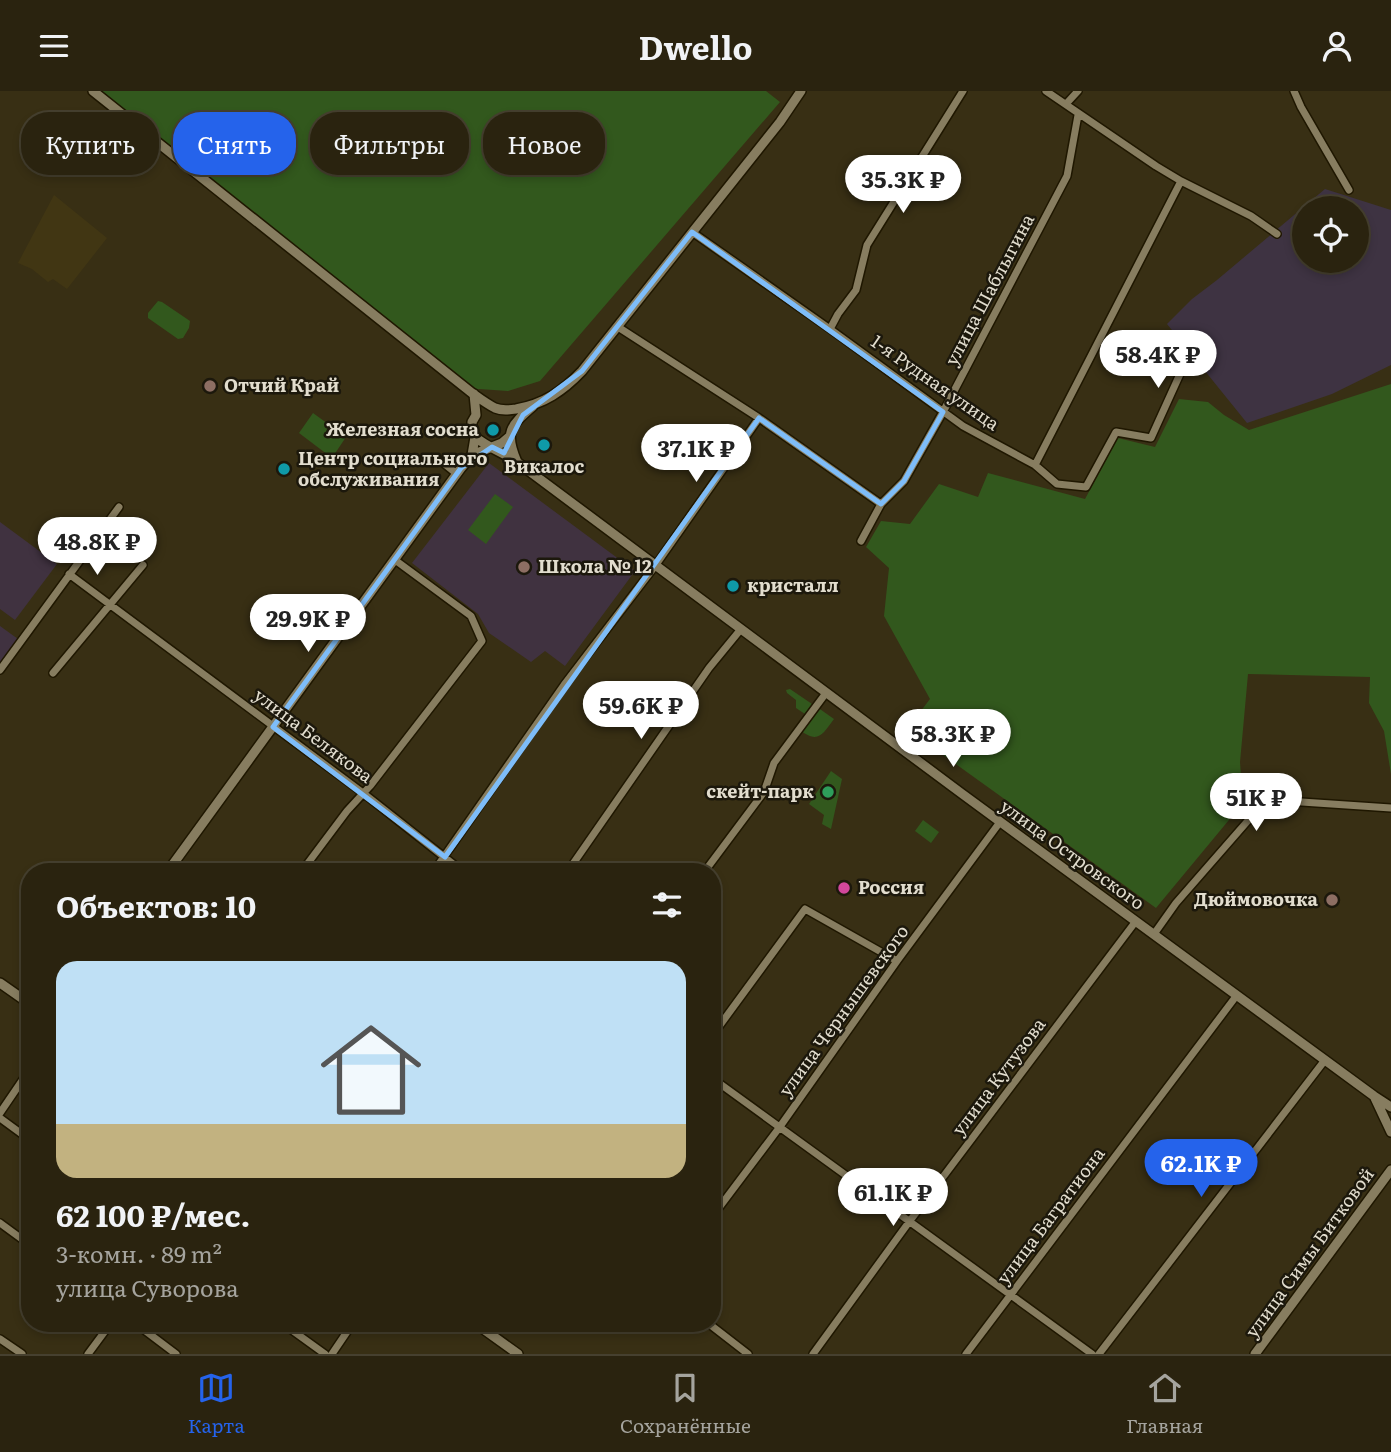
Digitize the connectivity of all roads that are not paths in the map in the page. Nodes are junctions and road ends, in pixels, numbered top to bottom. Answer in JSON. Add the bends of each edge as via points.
{"nodes":[{"id":1,"x":93,"y":91,"type":"edge"},
{"id":2,"x":801,"y":91,"type":"edge"},
{"id":3,"x":963,"y":91,"type":"edge"},
{"id":4,"x":1046,"y":91,"type":"edge"},
{"id":5,"x":1078,"y":91,"type":"edge"},
{"id":6,"x":1294,"y":91,"type":"edge"},
{"id":7,"x":1066,"y":104,"type":"junction"},
{"id":8,"x":1078,"y":115,"type":"junction"},
{"id":9,"x":1181,"y":181,"type":"junction"},
{"id":10,"x":1349,"y":190,"type":"dead end"},
{"id":11,"x":692,"y":232,"type":"junction"},
{"id":12,"x":1277,"y":234,"type":"dead end"},
{"id":13,"x":618,"y":327,"type":"junction"},
{"id":14,"x":830,"y":329,"type":"junction"},
{"id":15,"x":1190,"y":352,"type":"dead end"},
{"id":16,"x":474,"y":394,"type":"junction"},
{"id":17,"x":535,"y":405,"type":"junction"},
{"id":18,"x":499,"y":409,"type":"junction"},
{"id":19,"x":943,"y":412,"type":"junction"},
{"id":20,"x":476,"y":415,"type":"junction"},
{"id":21,"x":759,"y":418,"type":"junction"},
{"id":22,"x":510,"y":433,"type":"junction"},
{"id":23,"x":475,"y":437,"type":"junction"},
{"id":24,"x":492,"y":447,"type":"junction"},
{"id":25,"x":472,"y":455,"type":"junction"},
{"id":26,"x":441,"y":461,"type":"dead end"},
{"id":27,"x":517,"y":462,"type":"junction"},
{"id":28,"x":1035,"y":465,"type":"junction"},
{"id":29,"x":457,"y":474,"type":"junction"},
{"id":30,"x":881,"y":504,"type":"junction"},
{"id":31,"x":119,"y":507,"type":"dead end"},
{"id":32,"x":861,"y":541,"type":"dead end"},
{"id":33,"x":395,"y":560,"type":"junction"},
{"id":34,"x":143,"y":565,"type":"dead end"},
{"id":35,"x":655,"y":566,"type":"junction"},
{"id":36,"x":69,"y":574,"type":"junction"},
{"id":37,"x":109,"y":604,"type":"junction"},
{"id":38,"x":741,"y":629,"type":"junction"},
{"id":39,"x":0,"y":670,"type":"edge"},
{"id":40,"x":53,"y":673,"type":"dead end"},
{"id":41,"x":826,"y":693,"type":"junction"},
{"id":42,"x":274,"y":727,"type":"junction"},
{"id":43,"x":363,"y":793,"type":"junction"},
{"id":44,"x":1391,"y":808,"type":"edge"},
{"id":45,"x":1000,"y":822,"type":"junction"},
{"id":46,"x":445,"y":857,"type":"junction"},
{"id":47,"x":174,"y":863,"type":"edge"},
{"id":48,"x":308,"y":863,"type":"edge"},
{"id":49,"x":440,"y":863,"type":"edge"},
{"id":50,"x":452,"y":863,"type":"edge"},
{"id":51,"x":574,"y":863,"type":"edge"},
{"id":52,"x":711,"y":863,"type":"edge"},
{"id":53,"x":1136,"y":921,"type":"junction"},
{"id":54,"x":1154,"y":934,"type":"junction"},
{"id":55,"x":897,"y":961,"type":"junction"},
{"id":56,"x":0,"y":983,"type":"edge"},
{"id":57,"x":1237,"y":995,"type":"junction"},
{"id":58,"x":21,"y":998,"type":"edge"},
{"id":59,"x":721,"y":1024,"type":"edge"},
{"id":60,"x":1325,"y":1060,"type":"junction"},
{"id":61,"x":21,"y":1083,"type":"edge"},
{"id":62,"x":721,"y":1085,"type":"edge"},
{"id":63,"x":1374,"y":1097,"type":"junction"},
{"id":64,"x":1391,"y":1107,"type":"edge"},
{"id":65,"x":0,"y":1116,"type":"edge"},
{"id":66,"x":779,"y":1128,"type":"junction"},
{"id":67,"x":1391,"y":1132,"type":"edge"},
{"id":68,"x":21,"y":1133,"type":"edge"},
{"id":69,"x":1391,"y":1170,"type":"edge"},
{"id":70,"x":721,"y":1205,"type":"edge"},
{"id":71,"x":909,"y":1222,"type":"junction"},
{"id":72,"x":0,"y":1223,"type":"edge"},
{"id":73,"x":21,"y":1238,"type":"edge"},
{"id":74,"x":1010,"y":1296,"type":"junction"},
{"id":75,"x":104,"y":1332,"type":"edge"},
{"id":76,"x":147,"y":1332,"type":"edge"},
{"id":77,"x":294,"y":1332,"type":"edge"},
{"id":78,"x":347,"y":1332,"type":"edge"},
{"id":79,"x":486,"y":1332,"type":"edge"},
{"id":80,"x":720,"y":1332,"type":"edge"},
{"id":81,"x":0,"y":1339,"type":"edge"},
{"id":82,"x":511,"y":1352,"type":"edge"},
{"id":83,"x":22,"y":1354,"type":"edge"},
{"id":84,"x":88,"y":1354,"type":"edge"},
{"id":85,"x":176,"y":1354,"type":"edge"},
{"id":86,"x":325,"y":1354,"type":"edge"},
{"id":87,"x":332,"y":1354,"type":"edge"},
{"id":88,"x":748,"y":1354,"type":"edge"},
{"id":89,"x":813,"y":1354,"type":"edge"},
{"id":90,"x":966,"y":1354,"type":"edge"},
{"id":91,"x":1092,"y":1354,"type":"edge"},
{"id":92,"x":1099,"y":1354,"type":"edge"},
{"id":93,"x":1255,"y":1354,"type":"edge"}],
"edges":[{"from":1,"to":16,"type":"street"},
{"from":2,"to":11,"type":"street"},
{"from":3,"to":14,"type":"street","via":[[867,245],[856,290]]},
{"from":4,"to":7,"type":"street"},
{"from":5,"to":7,"type":"street"},
{"from":6,"to":10,"type":"street"},
{"from":7,"to":8,"type":"street"},
{"from":8,"to":9,"type":"street"},
{"from":8,"to":19,"type":"street","name":"улица Шаблыгина","via":[[1067,176]]},
{"from":9,"to":12,"type":"street"},
{"from":9,"to":28,"type":"street"},
{"from":11,"to":13,"type":"street"},
{"from":11,"to":14,"type":"street","name":"1-я Рудная улица"},
{"from":13,"to":17,"type":"street","via":[[568,386]]},
{"from":13,"to":21,"type":"street"},
{"from":14,"to":19,"type":"street","name":"1-я Рудная улица"},
{"from":15,"to":28,"type":"street","name":"1-я Рудная улица","via":[[1151,438],[1116,432],[1086,487],[1057,484]]},
{"from":16,"to":18,"type":"street"},
{"from":16,"to":20,"type":"street"},
{"from":17,"to":18,"type":"street"},
{"from":17,"to":22,"type":"street"},
{"from":18,"to":20,"type":"street"},
{"from":18,"to":22,"type":"street","via":[[510,422]]},
{"from":19,"to":28,"type":"street","name":"1-я Рудная улица"},
{"from":19,"to":30,"type":"street","name":"улица Шаблыгина","via":[[904,481]]},
{"from":20,"to":23,"type":"street","via":[[472,422]]},
{"from":21,"to":30,"type":"street"},
{"from":21,"to":35,"type":"street"},
{"from":22,"to":24,"type":"street"},
{"from":22,"to":27,"type":"street"},
{"from":23,"to":24,"type":"street"},
{"from":23,"to":25,"type":"street"},
{"from":24,"to":25,"type":"street"},
{"from":24,"to":27,"type":"street","name":"улица Островского"},
{"from":25,"to":29,"type":"street"},
{"from":26,"to":29,"type":"street"},
{"from":27,"to":35,"type":"street","name":"улица Островского"},
{"from":29,"to":33,"type":"street"},
{"from":30,"to":32,"type":"street","name":"улица Шаблыгина"},
{"from":31,"to":36,"type":"street"},
{"from":33,"to":42,"type":"street"},
{"from":33,"to":43,"type":"street","via":[[471,616],[482,641]]},
{"from":34,"to":37,"type":"street"},
{"from":35,"to":38,"type":"street","name":"улица Островского"},
{"from":35,"to":46,"type":"street","via":[[564,685]]},
{"from":36,"to":37,"type":"street","name":"улица Белякова"},
{"from":36,"to":39,"type":"street"},
{"from":37,"to":40,"type":"street"},
{"from":37,"to":42,"type":"street","name":"улица Белякова"},
{"from":38,"to":41,"type":"street","name":"улица Островского"},
{"from":38,"to":51,"type":"street"},
{"from":41,"to":45,"type":"street","name":"улица Островского"},
{"from":41,"to":52,"type":"street","via":[[774,763],[764,792]]},
{"from":42,"to":43,"type":"street","name":"улица Белякова"},
{"from":42,"to":47,"type":"street"},
{"from":43,"to":46,"type":"street","name":"улица Белякова"},
{"from":43,"to":48,"type":"street"},
{"from":44,"to":54,"type":"street","via":[[1272,800],[1235,835]]},
{"from":45,"to":53,"type":"street","name":"улица Островского"},
{"from":45,"to":55,"type":"street","name":"улица Чернышевского"},
{"from":46,"to":49,"type":"street"},
{"from":46,"to":50,"type":"street","name":"улица Белякова"},
{"from":53,"to":54,"type":"street","name":"улица Островского"},
{"from":53,"to":71,"type":"street","name":"улица Кутузова"},
{"from":54,"to":57,"type":"street","name":"улица Островского"},
{"from":55,"to":59,"type":"street","via":[[805,909]]},
{"from":55,"to":66,"type":"street","name":"улица Чернышевского"},
{"from":56,"to":58,"type":"street"},
{"from":57,"to":60,"type":"street","name":"улица Островского"},
{"from":57,"to":74,"type":"street","name":"улица Багратиона"},
{"from":60,"to":63,"type":"street","name":"улица Островского"},
{"from":60,"to":92,"type":"street"},
{"from":61,"to":65,"type":"street"},
{"from":62,"to":66,"type":"street"},
{"from":63,"to":64,"type":"street","name":"улица Островского"},
{"from":63,"to":67,"type":"street","name":"улица Островского"},
{"from":65,"to":68,"type":"street"},
{"from":66,"to":70,"type":"street","name":"улица Чернышевского"},
{"from":66,"to":71,"type":"street"},
{"from":69,"to":93,"type":"street","name":"улица Симы Битковой"},
{"from":71,"to":74,"type":"street"},
{"from":71,"to":89,"type":"street","name":"улица Кутузова"},
{"from":72,"to":73,"type":"street"},
{"from":74,"to":90,"type":"street","name":"улица Багратиона"},
{"from":74,"to":91,"type":"street"},
{"from":75,"to":84,"type":"street"},
{"from":76,"to":85,"type":"street"},
{"from":77,"to":86,"type":"street"},
{"from":78,"to":87,"type":"street"},
{"from":79,"to":82,"type":"street"},
{"from":80,"to":88,"type":"street"},
{"from":81,"to":83,"type":"street"}]}
